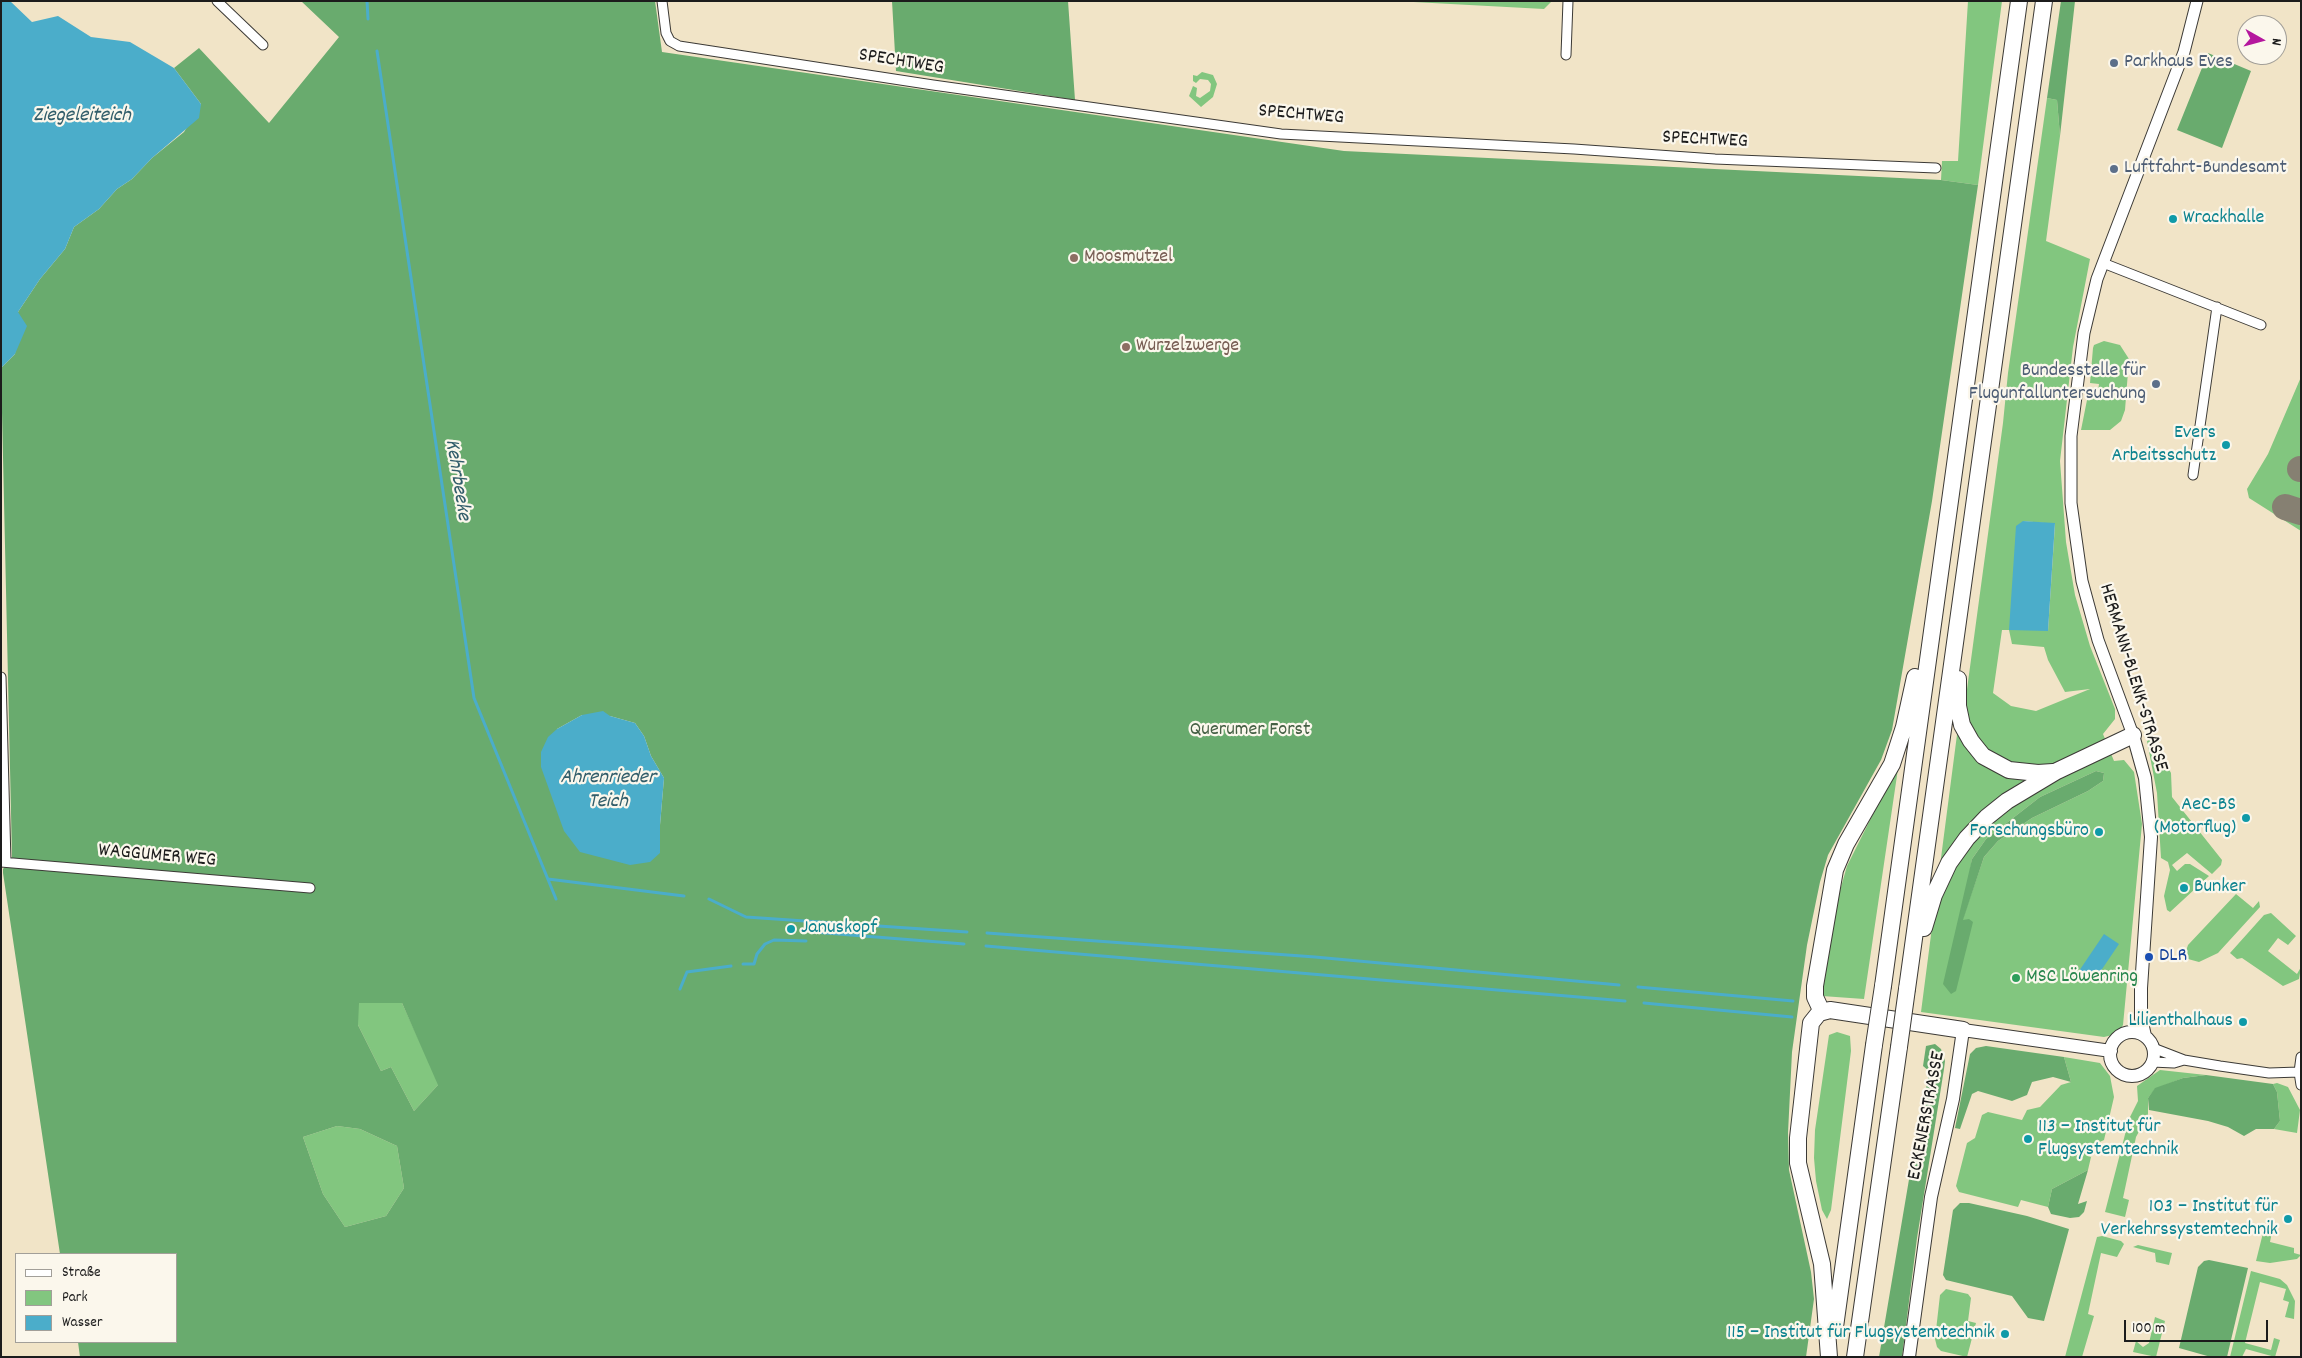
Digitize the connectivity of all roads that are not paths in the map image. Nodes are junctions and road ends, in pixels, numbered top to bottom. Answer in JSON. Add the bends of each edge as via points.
{"nodes":[{"id":1,"x":217,"y":1,"type":"edge"},
{"id":2,"x":662,"y":1,"type":"edge"},
{"id":3,"x":1568,"y":1,"type":"edge"},
{"id":4,"x":2018,"y":1,"type":"edge"},
{"id":5,"x":2044,"y":1,"type":"edge"},
{"id":6,"x":2197,"y":1,"type":"edge"},
{"id":7,"x":263,"y":45,"type":"dead end"},
{"id":8,"x":1566,"y":55,"type":"dead end"},
{"id":9,"x":1936,"y":168,"type":"dead end"},
{"id":10,"x":2103,"y":263,"type":"junction"},
{"id":11,"x":2217,"y":307,"type":"junction"},
{"id":12,"x":2261,"y":325,"type":"dead end"},
{"id":13,"x":2193,"y":475,"type":"dead end"},
{"id":14,"x":1957,"y":622,"type":"junction"},
{"id":15,"x":1929,"y":648,"type":"junction"},
{"id":16,"x":1,"y":678,"type":"edge"},
{"id":17,"x":2134,"y":735,"type":"junction"},
{"id":18,"x":2057,"y":771,"type":"junction"},
{"id":19,"x":4,"y":862,"type":"edge"},
{"id":20,"x":310,"y":888,"type":"dead end"},
{"id":21,"x":1908,"y":984,"type":"junction"},
{"id":22,"x":2141,"y":988,"type":"junction"},
{"id":23,"x":1822,"y":1012,"type":"junction"},
{"id":24,"x":1963,"y":1030,"type":"junction"},
{"id":25,"x":2127,"y":1032,"type":"junction"},
{"id":26,"x":2145,"y":1036,"type":"junction"},
{"id":27,"x":2153,"y":1048,"type":"junction"},
{"id":28,"x":2111,"y":1050,"type":"junction"},
{"id":29,"x":2301,"y":1058,"type":"edge"},
{"id":30,"x":2184,"y":1060,"type":"junction"},
{"id":31,"x":2152,"y":1062,"type":"junction"},
{"id":32,"x":2299,"y":1072,"type":"junction"},
{"id":33,"x":2301,"y":1085,"type":"edge"},
{"id":34,"x":1830,"y":1357,"type":"edge"},
{"id":35,"x":1855,"y":1357,"type":"edge"},
{"id":36,"x":1909,"y":1357,"type":"edge"}],
"edges":[{"from":1,"to":7,"type":"street"},
{"from":2,"to":9,"type":"street","name":"SPECHTWEG","via":[[666,33],[670,41],[679,46],[1281,134],[1574,149],[1716,160]]},
{"from":3,"to":8,"type":"street"},
{"from":4,"to":15,"type":"highway"},
{"from":5,"to":14,"type":"highway"},
{"from":6,"to":10,"type":"street","name":"HERMANN-BLENK-STRASSE","via":[[2184,52]]},
{"from":10,"to":11,"type":"street"},
{"from":10,"to":17,"type":"street","name":"HERMANN-BLENK-STRASSE","via":[[2089,310],[2076,383],[2071,436],[2071,503],[2087,602],[2102,652]]},
{"from":11,"to":12,"type":"street"},
{"from":11,"to":13,"type":"street"},
{"from":14,"to":18,"type":"highway","via":[[1958,706],[1962,725],[1971,741],[1991,762],[2008,770]]},
{"from":14,"to":21,"type":"highway"},
{"from":15,"to":23,"type":"highway","via":[[1913,681],[1904,727],[1892,764],[1846,844],[1835,870],[1815,986],[1815,997]]},
{"from":15,"to":34,"type":"highway","bridge":true},
{"from":16,"to":19,"type":"street"},
{"from":17,"to":18,"type":"highway"},
{"from":17,"to":22,"type":"main road","name":"HERMANN-BLENK-STRASSE","via":[[2145,778],[2151,837]]},
{"from":18,"to":21,"type":"highway","via":[[1997,809],[1957,850],[1934,895]]},
{"from":19,"to":20,"type":"street","name":"WAGGUMER WEG"},
{"from":21,"to":35,"type":"highway","bridge":true},
{"from":22,"to":25,"type":"main road","name":"HERMANN-BLENK-STRASSE"},
{"from":22,"to":26,"type":"main road","name":"HERMANN-BLENK-STRASSE","via":[[2140,1018]]},
{"from":23,"to":24,"type":"highway","via":[[1830,1010]]},
{"from":23,"to":34,"type":"highway","via":[[1815,1016],[1809,1027],[1798,1150],[1802,1182],[1822,1264]]},
{"from":24,"to":28,"type":"main road","name":"ECKENERSTRASSE"},
{"from":24,"to":36,"type":"main road","name":"ECKENERSTRASSE","via":[[1953,1099],[1931,1198]]},
{"from":25,"to":26,"type":"main road"},
{"from":25,"to":28,"type":"main road","via":[[2116,1039]]},
{"from":26,"to":27,"type":"main road"},
{"from":27,"to":30,"type":"street"},
{"from":27,"to":31,"type":"main road"},
{"from":28,"to":31,"type":"main road","via":[[2113,1064],[2126,1074],[2142,1074]]},
{"from":29,"to":32,"type":"street"},
{"from":30,"to":31,"type":"street"},
{"from":30,"to":32,"type":"street","via":[[2269,1073]]},
{"from":32,"to":33,"type":"street"}]}
